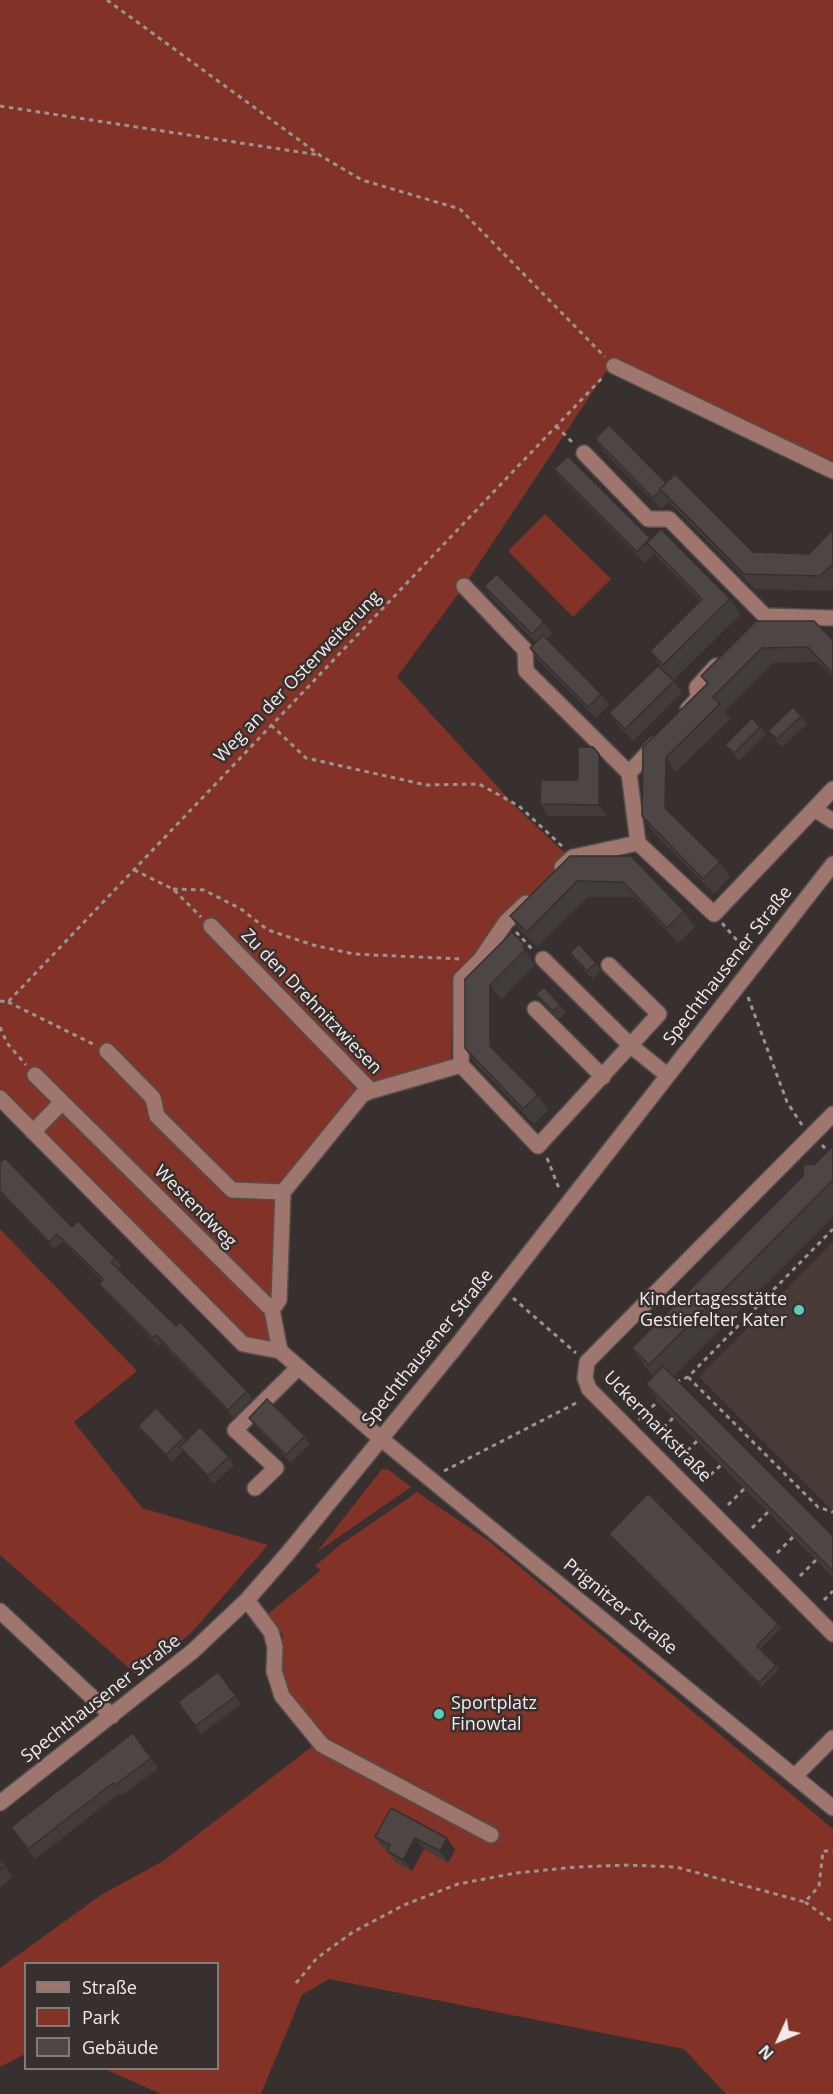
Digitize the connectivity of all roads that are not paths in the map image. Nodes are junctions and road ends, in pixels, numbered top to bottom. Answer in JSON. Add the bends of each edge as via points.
{"nodes":[{"id":1,"x":614,"y":366,"type":"road end"},
{"id":2,"x":584,"y":453,"type":"road end"},
{"id":3,"x":833,"y":471,"type":"edge"},
{"id":4,"x":464,"y":586,"type":"dead end"},
{"id":5,"x":833,"y":618,"type":"edge"},
{"id":6,"x":727,"y":655,"type":"edge"},
{"id":7,"x":629,"y":773,"type":"junction"},
{"id":8,"x":833,"y":789,"type":"edge"},
{"id":9,"x":814,"y":809,"type":"junction"},
{"id":10,"x":833,"y":821,"type":"edge"},
{"id":11,"x":638,"y":843,"type":"junction"},
{"id":12,"x":833,"y":864,"type":"edge"},
{"id":13,"x":211,"y":926,"type":"road end"},
{"id":14,"x":543,"y":959,"type":"road end"},
{"id":15,"x":609,"y":965,"type":"dead end"},
{"id":16,"x":535,"y":1009,"type":"dead end"},
{"id":17,"x":632,"y":1046,"type":"junction"},
{"id":18,"x":107,"y":1051,"type":"road end"},
{"id":19,"x":462,"y":1065,"type":"junction"},
{"id":20,"x":35,"y":1075,"type":"road end"},
{"id":21,"x":667,"y":1075,"type":"junction"},
{"id":22,"x":603,"y":1077,"type":"junction"},
{"id":23,"x":371,"y":1091,"type":"junction"},
{"id":24,"x":0,"y":1098,"type":"edge"},
{"id":25,"x":62,"y":1102,"type":"junction"},
{"id":26,"x":833,"y":1114,"type":"edge"},
{"id":27,"x":33,"y":1132,"type":"junction"},
{"id":28,"x":283,"y":1192,"type":"junction"},
{"id":29,"x":272,"y":1310,"type":"junction"},
{"id":30,"x":280,"y":1351,"type":"junction"},
{"id":31,"x":299,"y":1367,"type":"junction"},
{"id":32,"x":380,"y":1438,"type":"junction"},
{"id":33,"x":255,"y":1488,"type":"dead end"},
{"id":34,"x":247,"y":1600,"type":"junction"},
{"id":35,"x":0,"y":1611,"type":"edge"},
{"id":36,"x":833,"y":1634,"type":"edge"},
{"id":37,"x":112,"y":1716,"type":"junction"},
{"id":38,"x":833,"y":1738,"type":"edge"},
{"id":39,"x":795,"y":1776,"type":"junction"},
{"id":40,"x":0,"y":1803,"type":"edge"},
{"id":41,"x":833,"y":1808,"type":"edge"},
{"id":42,"x":491,"y":1835,"type":"dead end"}],
"edges":[{"from":1,"to":3,"type":"street"},
{"from":2,"to":5,"type":"street","via":[[648,519],[669,519],[761,620]]},
{"from":4,"to":7,"type":"street","via":[[525,650],[526,671]]},
{"from":6,"to":7,"type":"street","via":[[697,687],[698,698]]},
{"from":7,"to":11,"type":"street"},
{"from":8,"to":9,"type":"street"},
{"from":9,"to":10,"type":"street"},
{"from":9,"to":11,"type":"street","via":[[714,914]]},
{"from":11,"to":19,"type":"street","via":[[573,857],[506,922],[481,959],[461,979]]},
{"from":12,"to":21,"type":"street","name":"Spechthausener Straße"},
{"from":13,"to":23,"type":"street","name":"Zu den Drehnitzwiesen"},
{"from":14,"to":17,"type":"street"},
{"from":15,"to":17,"type":"street","via":[[659,1014]]},
{"from":16,"to":22,"type":"street"},
{"from":17,"to":21,"type":"street"},
{"from":17,"to":22,"type":"street"},
{"from":18,"to":28,"type":"street","via":[[153,1098],[158,1116],[232,1190]]},
{"from":19,"to":22,"type":"street","via":[[538,1146]]},
{"from":19,"to":23,"type":"street","name":"Zu den Drehnitzwiesen"},
{"from":20,"to":25,"type":"street","name":"Westendweg"},
{"from":21,"to":32,"type":"street","name":"Spechthausener Straße","via":[[502,1289]]},
{"from":23,"to":28,"type":"street","via":[[362,1095]]},
{"from":24,"to":27,"type":"street"},
{"from":25,"to":27,"type":"street"},
{"from":25,"to":29,"type":"street","name":"Westendweg"},
{"from":26,"to":36,"type":"street","name":"Uckermarkstraße","via":[[586,1362],[585,1378],[589,1389]]},
{"from":27,"to":30,"type":"street","via":[[243,1344]]},
{"from":28,"to":29,"type":"street","via":[[279,1300]]},
{"from":29,"to":30,"type":"street"},
{"from":30,"to":31,"type":"street"},
{"from":31,"to":32,"type":"street"},
{"from":31,"to":33,"type":"street","via":[[235,1430],[276,1468]]},
{"from":32,"to":34,"type":"street","name":"Spechthausener Straße"},
{"from":32,"to":39,"type":"street","name":"Prignitzer Straße"},
{"from":34,"to":37,"type":"street","name":"Spechthausener Straße","via":[[212,1635]]},
{"from":34,"to":42,"type":"street","via":[[271,1632],[274,1671],[282,1696],[322,1744]]},
{"from":35,"to":37,"type":"street"},
{"from":37,"to":40,"type":"street","name":"Spechthausener Straße"},
{"from":38,"to":39,"type":"street"},
{"from":39,"to":41,"type":"street","name":"Prignitzer Straße"}]}
